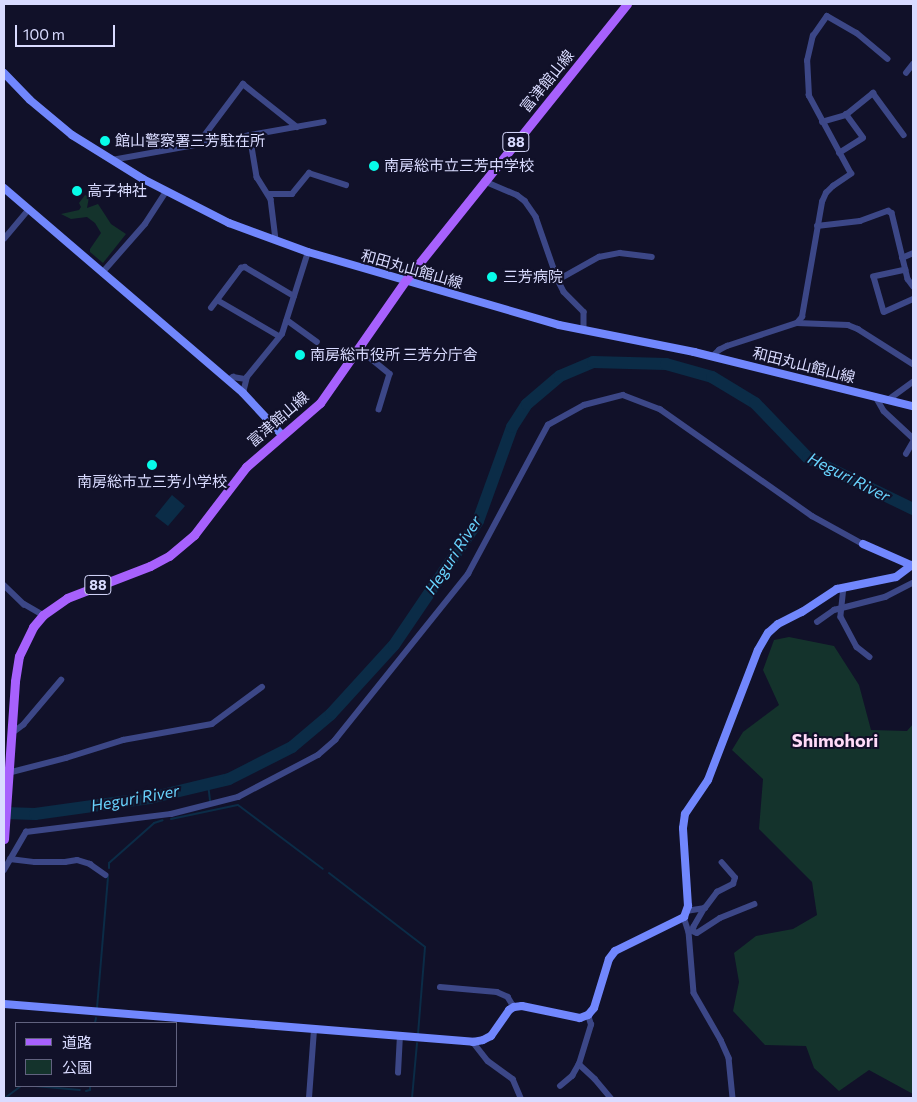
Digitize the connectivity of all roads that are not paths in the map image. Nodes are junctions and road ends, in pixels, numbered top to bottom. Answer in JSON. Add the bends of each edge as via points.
{"nodes":[{"id":1,"x":627,"y":4,"type":"edge"},
{"id":2,"x":888,"y":59,"type":"dead end"},
{"id":3,"x":913,"y":64,"type":"edge"},
{"id":4,"x":906,"y":73,"type":"dead end"},
{"id":5,"x":6,"y":76,"type":"edge"},
{"id":6,"x":4,"y":86,"type":"edge"},
{"id":7,"x":846,"y":114,"type":"junction"},
{"id":8,"x":324,"y":122,"type":"dead end"},
{"id":9,"x":822,"y":122,"type":"junction"},
{"id":10,"x":297,"y":127,"type":"junction"},
{"id":11,"x":904,"y":134,"type":"dead end"},
{"id":12,"x":250,"y":136,"type":"junction"},
{"id":13,"x":198,"y":144,"type":"junction"},
{"id":14,"x":839,"y":154,"type":"junction"},
{"id":15,"x":111,"y":160,"type":"junction"},
{"id":16,"x":484,"y":182,"type":"junction"},
{"id":17,"x":346,"y":186,"type":"dead end"},
{"id":18,"x":5,"y":190,"type":"edge"},
{"id":19,"x":166,"y":192,"type":"junction"},
{"id":20,"x":269,"y":194,"type":"junction"},
{"id":21,"x":29,"y":209,"type":"junction"},
{"id":22,"x":818,"y":226,"type":"junction"},
{"id":23,"x":4,"y":239,"type":"edge"},
{"id":24,"x":276,"y":240,"type":"junction"},
{"id":25,"x":308,"y":252,"type":"junction"},
{"id":26,"x":913,"y":253,"type":"edge"},
{"id":27,"x":652,"y":257,"type":"dead end"},
{"id":28,"x":902,"y":258,"type":"junction"},
{"id":29,"x":906,"y":270,"type":"junction"},
{"id":30,"x":102,"y":273,"type":"junction"},
{"id":31,"x":558,"y":280,"type":"junction"},
{"id":32,"x":405,"y":281,"type":"junction"},
{"id":33,"x":913,"y":286,"type":"edge"},
{"id":34,"x":294,"y":296,"type":"junction"},
{"id":35,"x":913,"y":299,"type":"edge"},
{"id":36,"x":219,"y":301,"type":"junction"},
{"id":37,"x":211,"y":308,"type":"dead end"},
{"id":38,"x":287,"y":320,"type":"junction"},
{"id":39,"x":797,"y":323,"type":"junction"},
{"id":40,"x":584,"y":330,"type":"junction"},
{"id":41,"x":280,"y":336,"type":"junction"},
{"id":42,"x":317,"y":342,"type":"dead end"},
{"id":43,"x":358,"y":348,"type":"junction"},
{"id":44,"x":712,"y":357,"type":"junction"},
{"id":45,"x":913,"y":364,"type":"edge"},
{"id":46,"x":246,"y":379,"type":"junction"},
{"id":47,"x":228,"y":380,"type":"junction"},
{"id":48,"x":913,"y":382,"type":"edge"},
{"id":49,"x":243,"y":394,"type":"junction"},
{"id":50,"x":876,"y":397,"type":"junction"},
{"id":51,"x":888,"y":400,"type":"junction"},
{"id":52,"x":913,"y":406,"type":"edge"},
{"id":53,"x":379,"y":409,"type":"dead end"},
{"id":54,"x":282,"y":435,"type":"junction"},
{"id":55,"x":913,"y":438,"type":"edge"},
{"id":56,"x":913,"y":442,"type":"edge"},
{"id":57,"x":906,"y":454,"type":"dead end"},
{"id":58,"x":863,"y":544,"type":"joint"},
{"id":59,"x":912,"y":566,"type":"edge"},
{"id":60,"x":913,"y":583,"type":"edge"},
{"id":61,"x":4,"y":585,"type":"edge"},
{"id":62,"x":844,"y":587,"type":"junction"},
{"id":63,"x":840,"y":610,"type":"junction"},
{"id":64,"x":43,"y":615,"type":"junction"},
{"id":65,"x":817,"y":622,"type":"dead end"},
{"id":66,"x":870,"y":657,"type":"dead end"},
{"id":67,"x":61,"y":680,"type":"dead end"},
{"id":68,"x":262,"y":687,"type":"dead end"},
{"id":69,"x":12,"y":733,"type":"junction"},
{"id":70,"x":6,"y":773,"type":"edge"},
{"id":71,"x":4,"y":834,"type":"edge"},
{"id":72,"x":10,"y":859,"type":"junction"},
{"id":73,"x":722,"y":863,"type":"dead end"},
{"id":74,"x":4,"y":870,"type":"edge"},
{"id":75,"x":106,"y":875,"type":"dead end"},
{"id":76,"x":754,"y":904,"type":"dead end"},
{"id":77,"x":705,"y":908,"type":"junction"},
{"id":78,"x":685,"y":914,"type":"junction"},
{"id":79,"x":440,"y":987,"type":"dead end"},
{"id":80,"x":4,"y":1004,"type":"edge"},
{"id":81,"x":514,"y":1008,"type":"junction"},
{"id":82,"x":588,"y":1015,"type":"junction"},
{"id":83,"x":314,"y":1030,"type":"junction"},
{"id":84,"x":400,"y":1037,"type":"junction"},
{"id":85,"x":473,"y":1042,"type":"junction"},
{"id":86,"x":579,"y":1064,"type":"junction"},
{"id":87,"x":398,"y":1074,"type":"dead end"},
{"id":88,"x":560,"y":1086,"type":"dead end"},
{"id":89,"x":309,"y":1098,"type":"edge"},
{"id":90,"x":521,"y":1098,"type":"edge"},
{"id":91,"x":610,"y":1098,"type":"edge"},
{"id":92,"x":733,"y":1098,"type":"edge"}],
"edges":[{"from":1,"to":16,"type":"main road","name":"富津館山線","number":"88"},
{"from":2,"to":9,"type":"street","via":[[857,33],[827,16],[813,36],[807,61],[809,96]]},
{"from":3,"to":4,"type":"street"},
{"from":5,"to":6,"type":"street"},
{"from":5,"to":15,"type":"street","name":"和田丸山館山線","via":[[66,130]]},
{"from":7,"to":9,"type":"street"},
{"from":7,"to":11,"type":"street","via":[[873,93]]},
{"from":7,"to":14,"type":"street","via":[[863,138]]},
{"from":8,"to":10,"type":"street"},
{"from":9,"to":14,"type":"street"},
{"from":10,"to":12,"type":"street"},
{"from":10,"to":13,"type":"street","via":[[243,84]]},
{"from":12,"to":13,"type":"street"},
{"from":12,"to":20,"type":"street","via":[[257,177]]},
{"from":13,"to":15,"type":"street"},
{"from":14,"to":22,"type":"street","via":[[851,174],[826,193]]},
{"from":15,"to":19,"type":"street","name":"和田丸山館山線"},
{"from":16,"to":31,"type":"street","via":[[501,187],[525,201],[536,217]]},
{"from":16,"to":32,"type":"main road","name":"富津館山線","number":"88"},
{"from":17,"to":20,"type":"street","via":[[309,173],[292,194]]},
{"from":18,"to":21,"type":"street"},
{"from":19,"to":24,"type":"street","name":"和田丸山館山線","via":[[229,223]]},
{"from":19,"to":30,"type":"street","via":[[145,224]]},
{"from":20,"to":24,"type":"street"},
{"from":21,"to":23,"type":"street"},
{"from":21,"to":30,"type":"street"},
{"from":22,"to":28,"type":"street","via":[[860,221],[888,211],[892,213]]},
{"from":22,"to":39,"type":"street","via":[[802,317]]},
{"from":24,"to":25,"type":"street","name":"和田丸山館山線"},
{"from":25,"to":32,"type":"street","name":"和田丸山館山線"},
{"from":25,"to":34,"type":"street"},
{"from":26,"to":28,"type":"street"},
{"from":27,"to":31,"type":"street","via":[[620,254],[599,257]]},
{"from":28,"to":29,"type":"street"},
{"from":29,"to":33,"type":"street"},
{"from":29,"to":35,"type":"street","via":[[874,277],[884,312]]},
{"from":30,"to":47,"type":"street"},
{"from":31,"to":40,"type":"street","via":[[564,292],[584,312]]},
{"from":32,"to":40,"type":"street","name":"和田丸山館山線"},
{"from":32,"to":43,"type":"main road","name":"富津館山線","number":"88"},
{"from":34,"to":36,"type":"street","via":[[245,267],[241,268]]},
{"from":34,"to":38,"type":"street"},
{"from":36,"to":37,"type":"street"},
{"from":36,"to":41,"type":"street"},
{"from":38,"to":41,"type":"street"},
{"from":38,"to":42,"type":"street"},
{"from":39,"to":44,"type":"street","via":[[727,346]]},
{"from":39,"to":45,"type":"street","via":[[858,329]]},
{"from":40,"to":44,"type":"street","name":"和田丸山館山線"},
{"from":41,"to":46,"type":"street"},
{"from":43,"to":53,"type":"street","via":[[390,374]]},
{"from":43,"to":54,"type":"main road","name":"富津館山線","number":"88","via":[[320,402]]},
{"from":44,"to":50,"type":"street","name":"和田丸山館山線"},
{"from":46,"to":47,"type":"street"},
{"from":46,"to":49,"type":"street"},
{"from":47,"to":49,"type":"street"},
{"from":48,"to":51,"type":"street"},
{"from":49,"to":54,"type":"street"},
{"from":50,"to":51,"type":"street","name":"和田丸山館山線"},
{"from":50,"to":55,"type":"street","via":[[884,411]]},
{"from":51,"to":52,"type":"street","name":"和田丸山館山線"},
{"from":54,"to":64,"type":"main road","name":"富津館山線","number":"88","via":[[246,467],[194,535],[169,556],[67,598]]},
{"from":56,"to":57,"type":"street"},
{"from":58,"to":59,"type":"street"},
{"from":58,"to":72,"type":"street","via":[[812,516],[660,409],[623,394],[584,405],[548,425],[468,574],[335,740],[318,755],[238,797],[171,814],[26,832]]},
{"from":59,"to":62,"type":"street","via":[[896,577]]},
{"from":60,"to":63,"type":"street","via":[[885,597]]},
{"from":61,"to":64,"type":"street","via":[[24,604]]},
{"from":62,"to":63,"type":"street"},
{"from":62,"to":78,"type":"street","via":[[778,624],[758,650],[708,780],[684,814],[688,906]]},
{"from":63,"to":65,"type":"street","via":[[834,610]]},
{"from":63,"to":66,"type":"street","via":[[856,647]]},
{"from":64,"to":69,"type":"main road","name":"富津館山線","number":"88","via":[[27,637],[19,656]]},
{"from":67,"to":69,"type":"street","via":[[23,725]]},
{"from":68,"to":70,"type":"street","via":[[212,724],[122,740]]},
{"from":69,"to":70,"type":"main road","name":"富津館山線","number":"88"},
{"from":70,"to":71,"type":"main road","name":"富津館山線","number":"88"},
{"from":72,"to":74,"type":"street"},
{"from":72,"to":75,"type":"street","via":[[42,862],[78,860]]},
{"from":73,"to":77,"type":"street","via":[[734,878],[734,884],[717,892]]},
{"from":76,"to":77,"type":"street","via":[[720,918],[696,933],[694,927]]},
{"from":77,"to":78,"type":"street"},
{"from":78,"to":82,"type":"street","via":[[615,951],[608,959],[594,1008]]},
{"from":78,"to":92,"type":"street","via":[[694,993],[729,1058]]},
{"from":79,"to":81,"type":"street","via":[[496,992],[508,997]]},
{"from":80,"to":83,"type":"street"},
{"from":81,"to":82,"type":"street","via":[[522,1006],[580,1018]]},
{"from":81,"to":85,"type":"street","via":[[509,1010],[491,1036]]},
{"from":82,"to":86,"type":"street","via":[[591,1026]]},
{"from":83,"to":84,"type":"street"},
{"from":83,"to":89,"type":"street"},
{"from":84,"to":85,"type":"street"},
{"from":84,"to":87,"type":"street"},
{"from":85,"to":90,"type":"street","via":[[488,1061],[513,1079]]},
{"from":86,"to":88,"type":"street","via":[[572,1076]]},
{"from":86,"to":91,"type":"street"}]}
